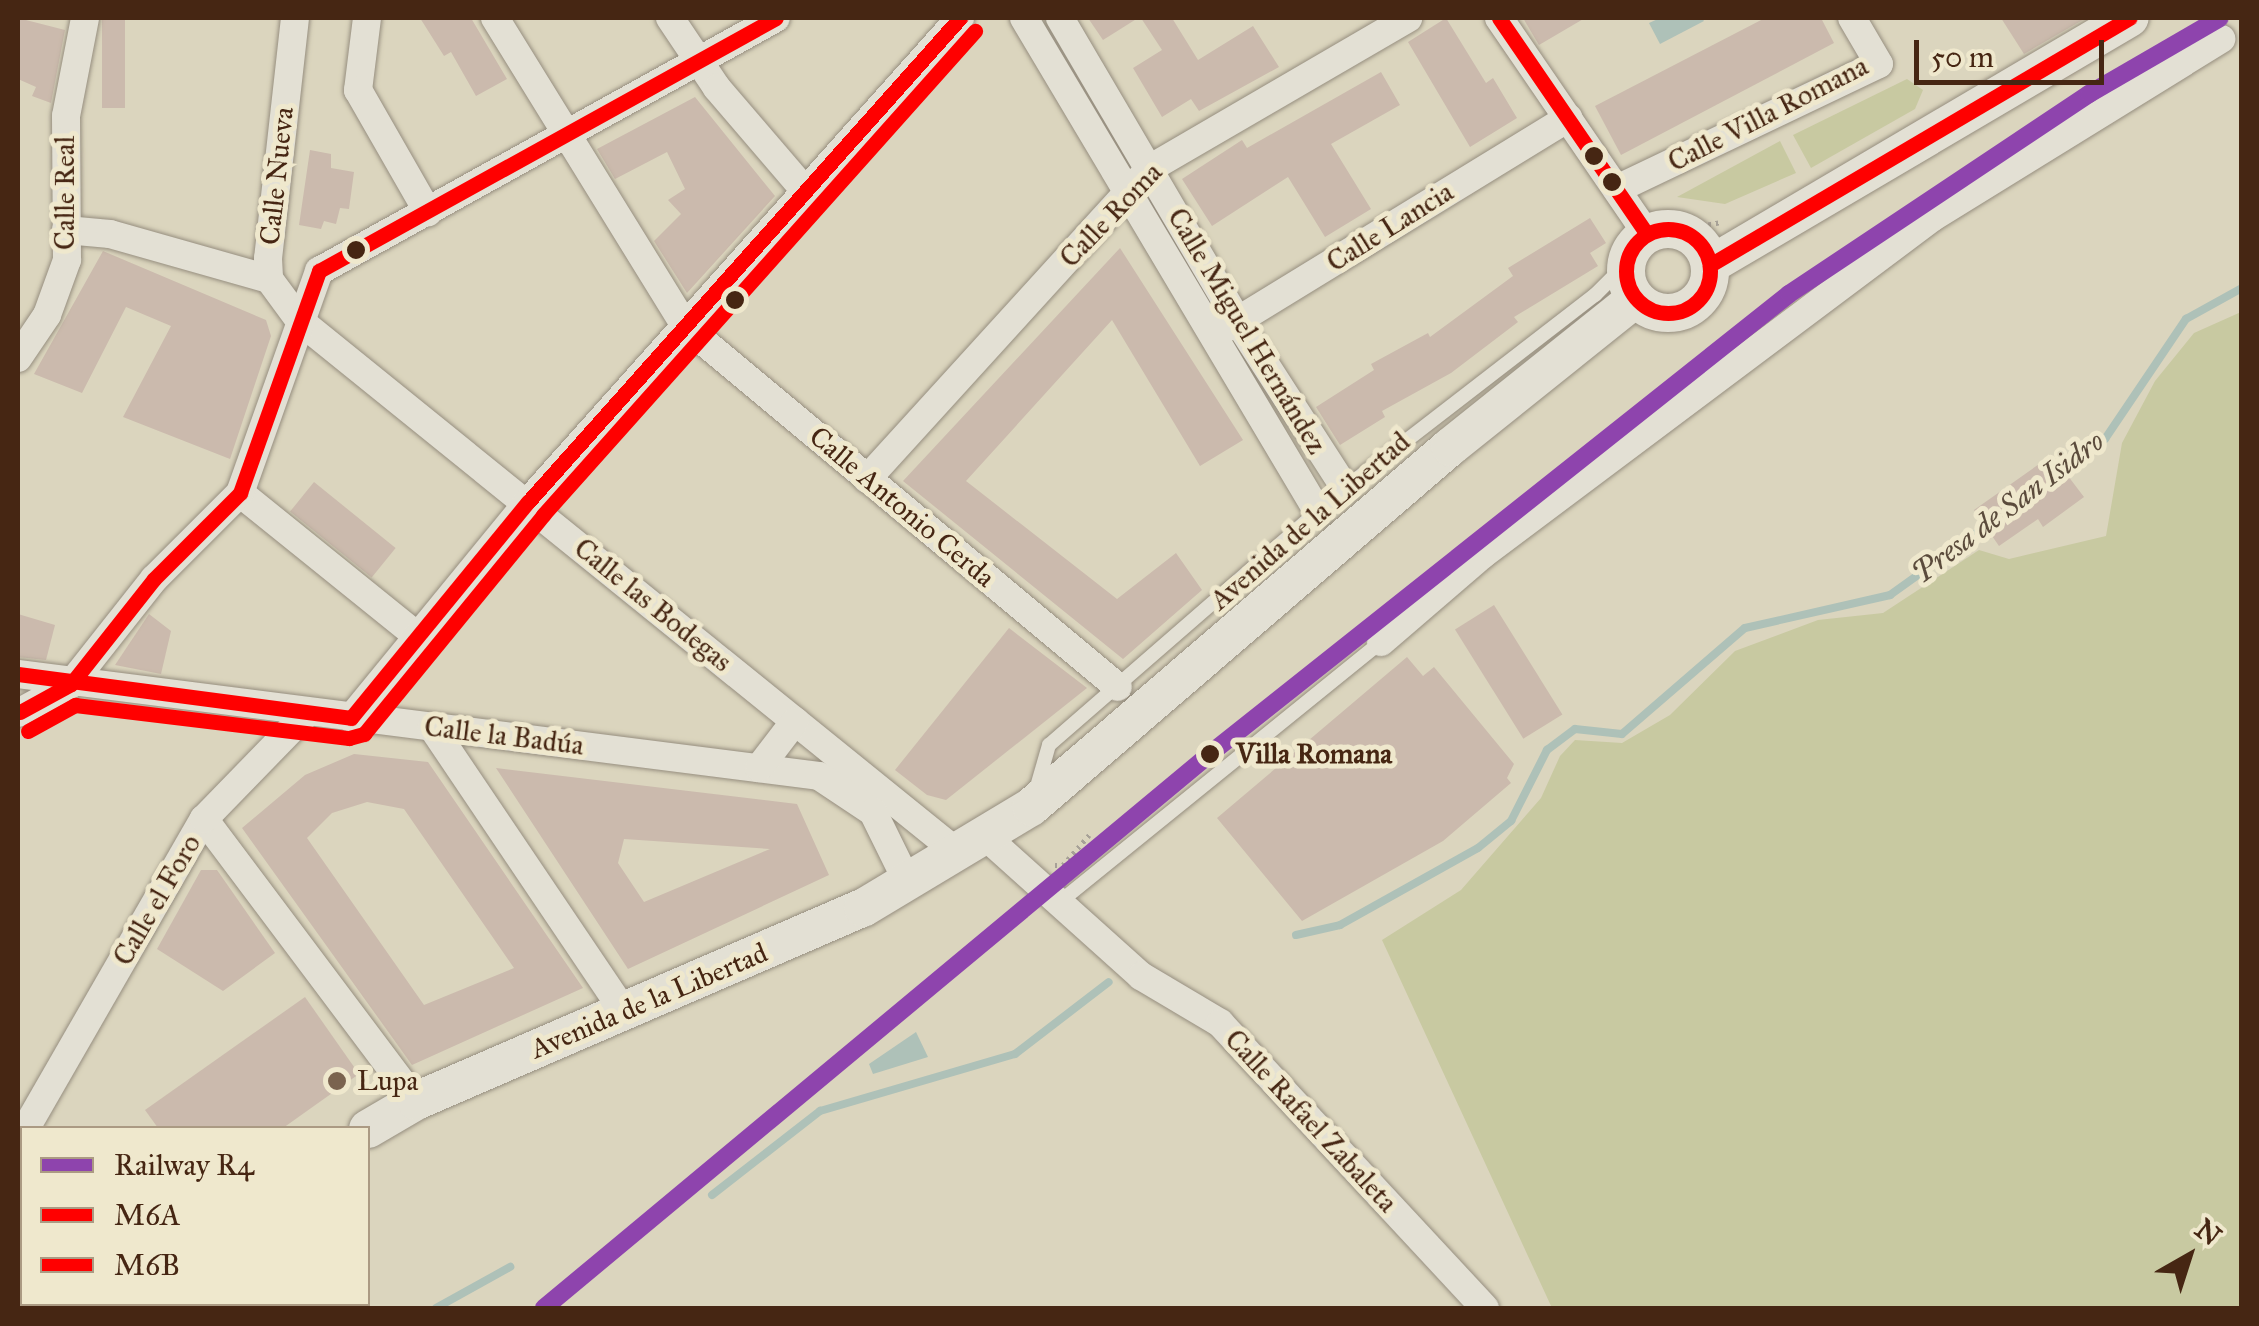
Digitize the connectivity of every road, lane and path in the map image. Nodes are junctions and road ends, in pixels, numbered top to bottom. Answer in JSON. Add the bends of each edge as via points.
{"nodes":[{"id":1,"x":85,"y":18,"type":"edge"},
{"id":2,"x":295,"y":18,"type":"edge"},
{"id":3,"x":366,"y":18,"type":"edge"},
{"id":4,"x":495,"y":18,"type":"edge"},
{"id":5,"x":670,"y":18,"type":"edge"},
{"id":6,"x":776,"y":18,"type":"edge"},
{"id":7,"x":960,"y":18,"type":"edge"},
{"id":8,"x":1024,"y":18,"type":"edge"},
{"id":9,"x":1060,"y":18,"type":"edge"},
{"id":10,"x":1408,"y":18,"type":"edge"},
{"id":11,"x":1499,"y":18,"type":"edge"},
{"id":12,"x":1852,"y":18,"type":"edge"},
{"id":13,"x":2130,"y":18,"type":"edge"},
{"id":14,"x":2221,"y":39,"type":"dead end"},
{"id":15,"x":696,"y":60,"type":"junction"},
{"id":16,"x":1568,"y":118,"type":"junction"},
{"id":17,"x":563,"y":137,"type":"junction"},
{"id":18,"x":1150,"y":168,"type":"junction"},
{"id":19,"x":1616,"y":189,"type":"junction"},
{"id":20,"x":807,"y":193,"type":"junction"},
{"id":21,"x":1127,"y":193,"type":"junction"},
{"id":22,"x":428,"y":212,"type":"junction"},
{"id":23,"x":66,"y":230,"type":"junction"},
{"id":24,"x":1637,"y":265,"type":"junction"},
{"id":25,"x":1710,"y":265,"type":"junction"},
{"id":26,"x":269,"y":280,"type":"junction"},
{"id":27,"x":300,"y":321,"type":"junction"},
{"id":28,"x":1238,"y":322,"type":"junction"},
{"id":29,"x":686,"y":328,"type":"junction"},
{"id":30,"x":1212,"y":336,"type":"junction"},
{"id":31,"x":18,"y":358,"type":"edge"},
{"id":32,"x":867,"y":479,"type":"junction"},
{"id":33,"x":1344,"y":488,"type":"junction"},
{"id":34,"x":240,"y":493,"type":"junction"},
{"id":35,"x":528,"y":502,"type":"junction"},
{"id":36,"x":1318,"y":512,"type":"junction"},
{"id":37,"x":416,"y":635,"type":"junction"},
{"id":38,"x":1381,"y":642,"type":"joint"},
{"id":39,"x":18,"y":674,"type":"edge"},
{"id":40,"x":71,"y":684,"type":"junction"},
{"id":41,"x":1118,"y":687,"type":"junction"},
{"id":42,"x":308,"y":713,"type":"junction"},
{"id":43,"x":18,"y":714,"type":"edge"},
{"id":44,"x":351,"y":718,"type":"junction"},
{"id":45,"x":796,"y":720,"type":"junction"},
{"id":46,"x":432,"y":726,"type":"junction"},
{"id":47,"x":759,"y":768,"type":"junction"},
{"id":48,"x":819,"y":776,"type":"junction"},
{"id":49,"x":868,"y":780,"type":"junction"},
{"id":50,"x":1031,"y":807,"type":"junction"},
{"id":51,"x":204,"y":819,"type":"junction"},
{"id":52,"x":1088,"y":835,"type":"dead end"},
{"id":53,"x":972,"y":844,"type":"junction"},
{"id":54,"x":1042,"y":865,"type":"dead end"},
{"id":55,"x":908,"y":882,"type":"junction"},
{"id":56,"x":1056,"y":906,"type":"junction"},
{"id":57,"x":625,"y":1013,"type":"junction"},
{"id":58,"x":416,"y":1101,"type":"junction"},
{"id":59,"x":25,"y":1120,"type":"edge"},
{"id":60,"x":370,"y":1128,"type":"edge"},
{"id":61,"x":1485,"y":1308,"type":"edge"}],
"edges":[{"from":1,"to":23,"type":"street","name":"Calle Real","via":[[66,116]]},
{"from":2,"to":26,"type":"street","name":"Calle Nueva"},
{"from":3,"to":22,"type":"street","via":[[358,90]]},
{"from":4,"to":17,"type":"street","name":"Calle Antonio Cerda"},
{"from":5,"to":15,"type":"street"},
{"from":6,"to":15,"type":"street"},
{"from":7,"to":20,"type":"street"},
{"from":8,"to":21,"type":"street","name":"Calle Miguel Hernández"},
{"from":9,"to":18,"type":"street","name":"Calle Miguel Hernández"},
{"from":10,"to":18,"type":"street","name":"Calle Roma"},
{"from":11,"to":16,"type":"street"},
{"from":12,"to":19,"type":"street","name":"Calle Villa Romana","via":[[1879,64]]},
{"from":13,"to":25,"type":"main road"},
{"from":14,"to":38,"type":"street","via":[[1933,217],[1482,556]]},
{"from":15,"to":17,"type":"street"},
{"from":15,"to":20,"type":"street"},
{"from":16,"to":19,"type":"street"},
{"from":16,"to":28,"type":"street","name":"Calle Lancia"},
{"from":17,"to":22,"type":"street"},
{"from":17,"to":29,"type":"street","name":"Calle Antonio Cerda"},
{"from":18,"to":21,"type":"street","name":"Calle Roma"},
{"from":18,"to":28,"type":"street","name":"Calle Miguel Hernández"},
{"from":19,"to":24,"type":"street"},
{"from":20,"to":29,"type":"street"},
{"from":21,"to":30,"type":"street","name":"Calle Miguel Hernández"},
{"from":21,"to":32,"type":"street","name":"Calle Roma"},
{"from":22,"to":27,"type":"street","via":[[319,271]]},
{"from":23,"to":26,"type":"street","via":[[110,234]]},
{"from":23,"to":31,"type":"street","name":"Calle Real","via":[[61,288]]},
{"from":24,"to":25,"type":"main road","via":[[1667,228],[1690,234]]},
{"from":24,"to":25,"type":"main road","via":[[1660,312],[1687,309],[1706,290]]},
{"from":24,"to":33,"type":"lane","name":"Avenida de la Libertad"},
{"from":24,"to":50,"type":"main road","name":"Avenida de la Libertad","via":[[1450,448]]},
{"from":26,"to":27,"type":"street","name":"Calle Nueva"},
{"from":27,"to":34,"type":"street"},
{"from":27,"to":35,"type":"street","name":"Calle las Bodegas"},
{"from":28,"to":30,"type":"street","name":"Calle Lancia"},
{"from":28,"to":33,"type":"street","name":"Calle Miguel Hernández"},
{"from":29,"to":32,"type":"street","name":"Calle Antonio Cerda"},
{"from":29,"to":35,"type":"street"},
{"from":30,"to":36,"type":"street","name":"Calle Miguel Hernández"},
{"from":32,"to":41,"type":"street","name":"Calle Antonio Cerda"},
{"from":33,"to":36,"type":"lane","name":"Avenida de la Libertad"},
{"from":34,"to":37,"type":"street"},
{"from":34,"to":40,"type":"street","via":[[154,579]]},
{"from":35,"to":37,"type":"street"},
{"from":35,"to":45,"type":"street","name":"Calle las Bodegas"},
{"from":36,"to":41,"type":"lane","name":"Avenida de la Libertad"},
{"from":37,"to":44,"type":"street"},
{"from":38,"to":56,"type":"lane"},
{"from":39,"to":40,"type":"street","name":"Calle la Badúa"},
{"from":40,"to":42,"type":"street","name":"Calle la Badúa"},
{"from":40,"to":43,"type":"street"},
{"from":41,"to":50,"type":"lane","name":"Avenida de la Libertad","via":[[1049,746]]},
{"from":42,"to":44,"type":"street","name":"Calle la Badúa"},
{"from":42,"to":51,"type":"street","name":"Calle el Foro"},
{"from":44,"to":46,"type":"street","name":"Calle la Badúa"},
{"from":45,"to":47,"type":"street"},
{"from":45,"to":49,"type":"street","name":"Calle las Bodegas"},
{"from":46,"to":47,"type":"street","name":"Calle la Badúa"},
{"from":46,"to":57,"type":"street"},
{"from":47,"to":48,"type":"street","name":"Calle la Badúa"},
{"from":48,"to":49,"type":"street"},
{"from":48,"to":55,"type":"street","name":"Calle la Badúa","via":[[872,812]]},
{"from":49,"to":53,"type":"street","name":"Calle las Bodegas"},
{"from":50,"to":53,"type":"main road","name":"Avenida de la Libertad"},
{"from":51,"to":58,"type":"street"},
{"from":51,"to":59,"type":"street","name":"Calle el Foro"},
{"from":52,"to":54,"type":"path","via":[[1063,864]]},
{"from":53,"to":55,"type":"main road","name":"Avenida de la Libertad"},
{"from":53,"to":56,"type":"street","name":"Calle Rafael Zabaleta"},
{"from":55,"to":57,"type":"main road","name":"Avenida de la Libertad"},
{"from":56,"to":61,"type":"street","name":"Calle Rafael Zabaleta","via":[[1141,976],[1220,1023]]},
{"from":57,"to":58,"type":"main road","name":"Avenida de la Libertad"},
{"from":58,"to":60,"type":"main road","name":"Avenida de la Libertad"}]}
